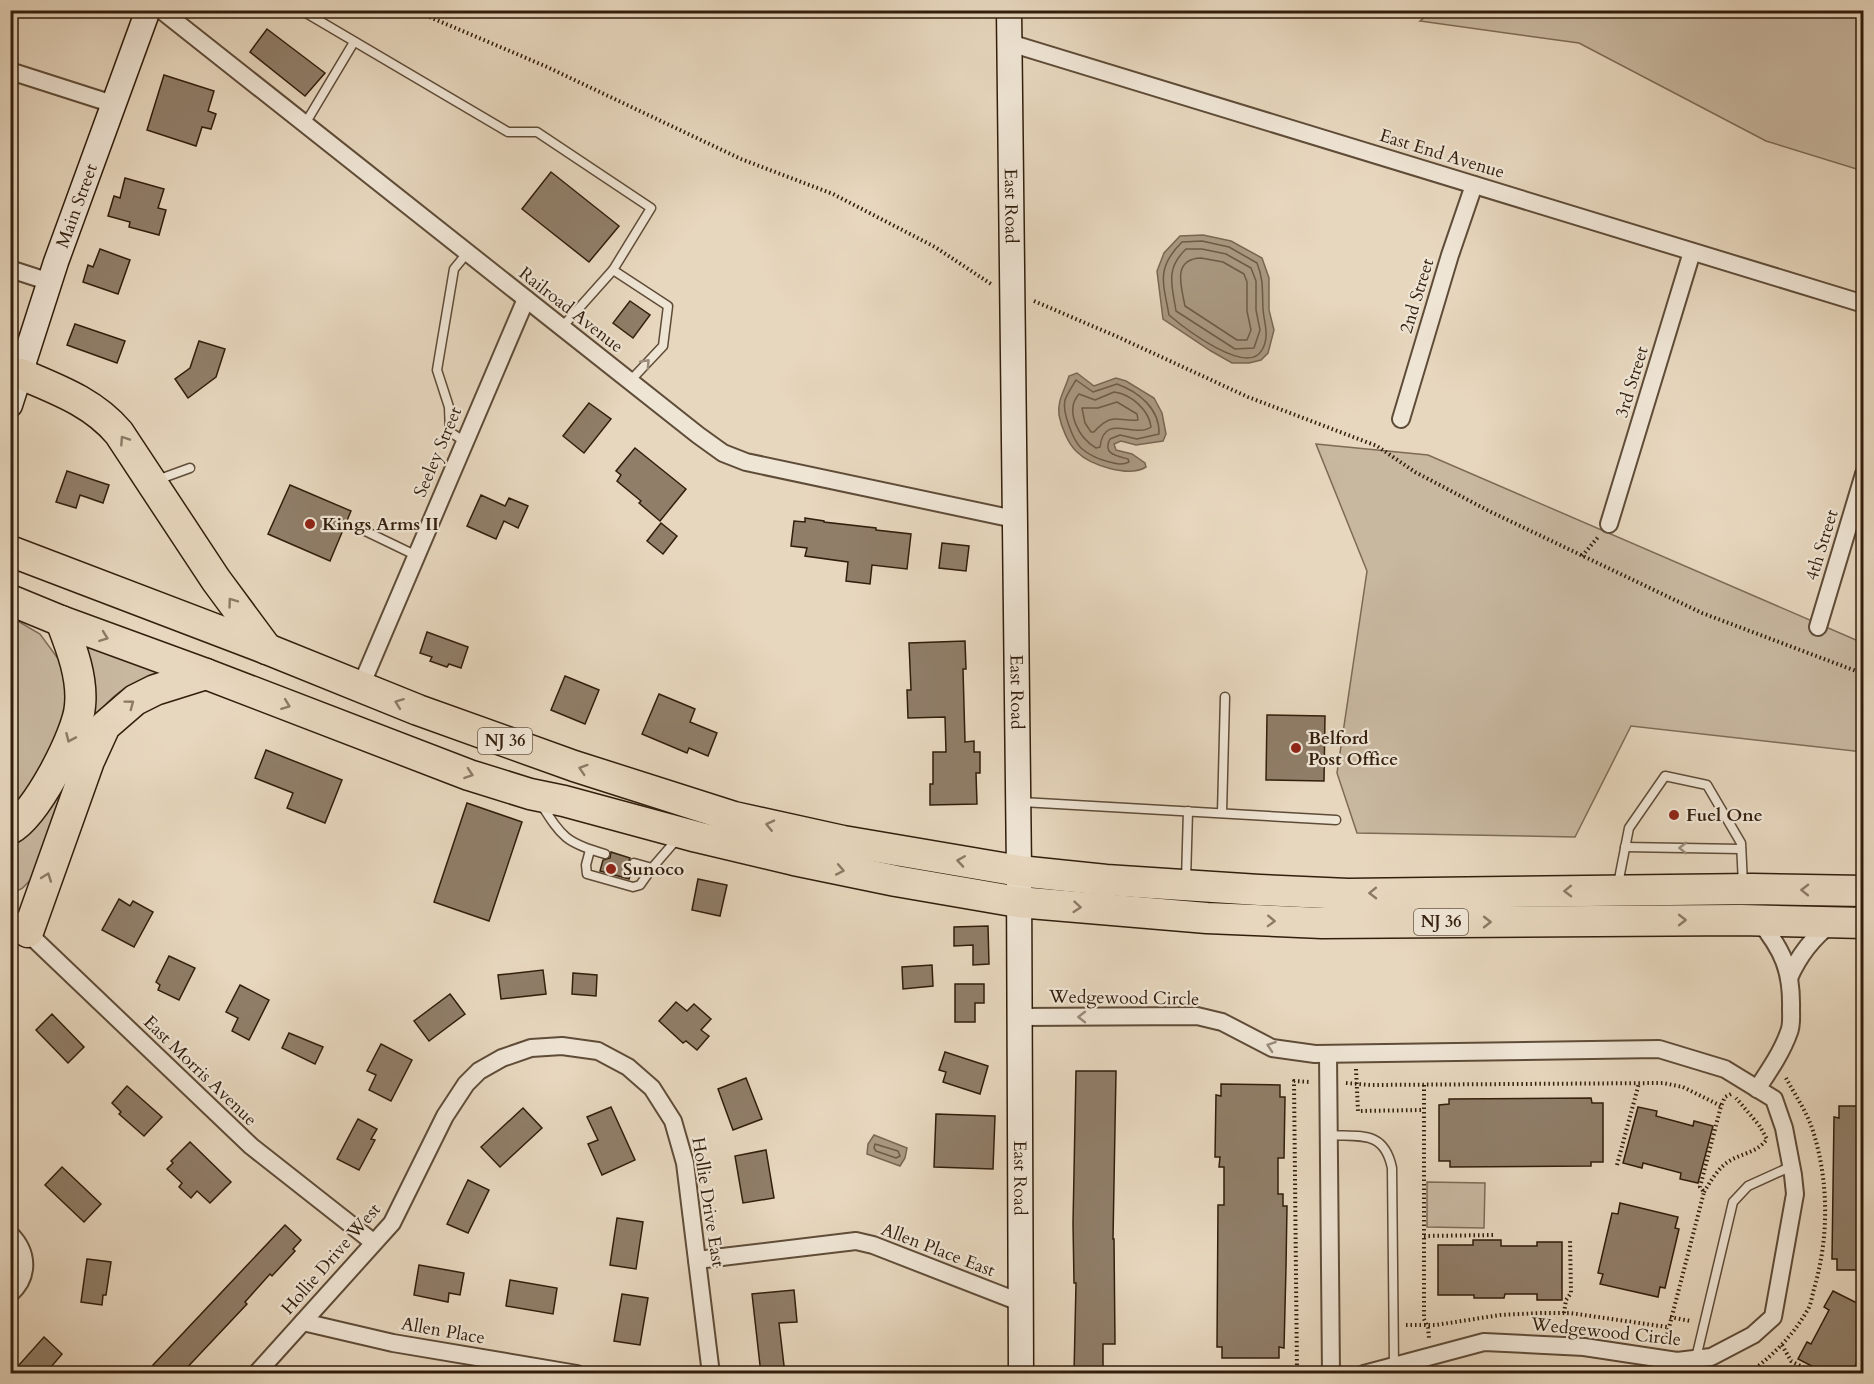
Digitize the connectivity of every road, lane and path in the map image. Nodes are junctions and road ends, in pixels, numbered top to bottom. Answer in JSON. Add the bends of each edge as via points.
{"nodes":[{"id":1,"x":148,"y":10,"type":"edge"},
{"id":2,"x":161,"y":10,"type":"edge"},
{"id":3,"x":301,"y":10,"type":"edge"},
{"id":4,"x":413,"y":10,"type":"edge"},
{"id":5,"x":1010,"y":10,"type":"edge"},
{"id":6,"x":354,"y":42,"type":"junction"},
{"id":7,"x":1010,"y":43,"type":"junction"},
{"id":8,"x":10,"y":71,"type":"edge"},
{"id":9,"x":113,"y":104,"type":"junction"},
{"id":10,"x":305,"y":124,"type":"junction"},
{"id":11,"x":1474,"y":185,"type":"junction"},
{"id":12,"x":468,"y":252,"type":"junction"},
{"id":13,"x":1692,"y":252,"type":"junction"},
{"id":14,"x":10,"y":269,"type":"edge"},
{"id":15,"x":612,"y":270,"type":"junction"},
{"id":16,"x":50,"y":282,"type":"junction"},
{"id":17,"x":994,"y":286,"type":"dead end"},
{"id":18,"x":526,"y":299,"type":"junction"},
{"id":19,"x":1030,"y":300,"type":"dead end"},
{"id":20,"x":1863,"y":304,"type":"edge"},
{"id":21,"x":562,"y":326,"type":"junction"},
{"id":22,"x":21,"y":374,"type":"junction"},
{"id":23,"x":630,"y":381,"type":"junction"},
{"id":24,"x":10,"y":405,"type":"edge"},
{"id":25,"x":1401,"y":419,"type":"dead end"},
{"id":26,"x":464,"y":441,"type":"junction"},
{"id":27,"x":190,"y":468,"type":"dead end"},
{"id":28,"x":1863,"y":474,"type":"edge"},
{"id":29,"x":151,"y":482,"type":"junction"},
{"id":30,"x":1014,"y":519,"type":"junction"},
{"id":31,"x":1609,"y":524,"type":"joint"},
{"id":32,"x":361,"y":529,"type":"dead end"},
{"id":33,"x":10,"y":551,"type":"edge"},
{"id":34,"x":415,"y":555,"type":"junction"},
{"id":35,"x":1582,"y":556,"type":"junction"},
{"id":36,"x":10,"y":600,"type":"edge"},
{"id":37,"x":61,"y":621,"type":"junction"},
{"id":38,"x":1818,"y":627,"type":"dead end"},
{"id":39,"x":267,"y":649,"type":"junction"},
{"id":40,"x":206,"y":674,"type":"junction"},
{"id":41,"x":1863,"y":674,"type":"edge"},
{"id":42,"x":360,"y":688,"type":"junction"},
{"id":43,"x":1225,"y":697,"type":"dead end"},
{"id":44,"x":536,"y":796,"type":"junction"},
{"id":45,"x":1018,"y":802,"type":"junction"},
{"id":46,"x":1188,"y":811,"type":"junction"},
{"id":47,"x":1222,"y":813,"type":"junction"},
{"id":48,"x":1336,"y":820,"type":"dead end"},
{"id":49,"x":14,"y":831,"type":"edge"},
{"id":50,"x":682,"y":833,"type":"junction"},
{"id":51,"x":1625,"y":847,"type":"junction"},
{"id":52,"x":1741,"y":849,"type":"junction"},
{"id":53,"x":590,"y":850,"type":"junction"},
{"id":54,"x":605,"y":854,"type":"dead end"},
{"id":55,"x":634,"y":862,"type":"dead end"},
{"id":56,"x":652,"y":868,"type":"junction"},
{"id":57,"x":1019,"y":871,"type":"junction"},
{"id":58,"x":1185,"y":885,"type":"junction"},
{"id":59,"x":1743,"y":889,"type":"junction"},
{"id":60,"x":1617,"y":891,"type":"junction"},
{"id":61,"x":1863,"y":891,"type":"edge"},
{"id":62,"x":1018,"y":902,"type":"junction"},
{"id":63,"x":1759,"y":921,"type":"junction"},
{"id":64,"x":1833,"y":923,"type":"junction"},
{"id":65,"x":1863,"y":923,"type":"edge"},
{"id":66,"x":19,"y":924,"type":"edge"},
{"id":67,"x":1790,"y":978,"type":"junction"},
{"id":68,"x":1019,"y":1017,"type":"junction"},
{"id":69,"x":512,"y":1054,"type":"joint"},
{"id":70,"x":1328,"y":1054,"type":"junction"},
{"id":71,"x":1356,"y":1065,"type":"dead end"},
{"id":72,"x":1317,"y":1082,"type":"dead end"},
{"id":73,"x":1339,"y":1083,"type":"dead end"},
{"id":74,"x":1639,"y":1083,"type":"junction"},
{"id":75,"x":1357,"y":1084,"type":"junction"},
{"id":76,"x":1424,"y":1085,"type":"junction"},
{"id":77,"x":1757,"y":1089,"type":"junction"},
{"id":78,"x":1721,"y":1106,"type":"junction"},
{"id":79,"x":1424,"y":1110,"type":"junction"},
{"id":80,"x":1329,"y":1135,"type":"junction"},
{"id":81,"x":1617,"y":1165,"type":"dead end"},
{"id":82,"x":1792,"y":1167,"type":"junction"},
{"id":83,"x":1704,"y":1192,"type":"junction"},
{"id":84,"x":10,"y":1233,"type":"edge"},
{"id":85,"x":1494,"y":1235,"type":"dead end"},
{"id":86,"x":1424,"y":1236,"type":"junction"},
{"id":87,"x":1570,"y":1240,"type":"dead end"},
{"id":88,"x":373,"y":1242,"type":"junction"},
{"id":89,"x":697,"y":1260,"type":"junction"},
{"id":90,"x":10,"y":1294,"type":"edge"},
{"id":91,"x":1022,"y":1303,"type":"junction"},
{"id":92,"x":1564,"y":1313,"type":"junction"},
{"id":93,"x":1670,"y":1317,"type":"junction"},
{"id":94,"x":303,"y":1322,"type":"junction"},
{"id":95,"x":1426,"y":1324,"type":"junction"},
{"id":96,"x":1703,"y":1324,"type":"junction"},
{"id":97,"x":1394,"y":1325,"type":"junction"},
{"id":98,"x":1667,"y":1327,"type":"junction"},
{"id":99,"x":1782,"y":1345,"type":"dead end"},
{"id":100,"x":1430,"y":1356,"type":"junction"},
{"id":101,"x":1662,"y":1358,"type":"junction"},
{"id":102,"x":1696,"y":1358,"type":"junction"},
{"id":103,"x":1394,"y":1366,"type":"junction"},
{"id":104,"x":256,"y":1374,"type":"edge"},
{"id":105,"x":577,"y":1374,"type":"edge"},
{"id":106,"x":711,"y":1374,"type":"edge"},
{"id":107,"x":1021,"y":1374,"type":"edge"},
{"id":108,"x":1297,"y":1374,"type":"edge"},
{"id":109,"x":1331,"y":1374,"type":"edge"},
{"id":110,"x":1364,"y":1374,"type":"edge"},
{"id":111,"x":1816,"y":1374,"type":"edge"}],
"edges":[{"from":1,"to":9,"type":"street","name":"Main Street"},
{"from":2,"to":10,"type":"street","name":"Railroad Avenue"},
{"from":3,"to":6,"type":"lane"},
{"from":4,"to":17,"type":"path","via":[[545,66],[741,159],[833,194],[935,247]]},
{"from":5,"to":7,"type":"street","name":"East Road"},
{"from":6,"to":10,"type":"lane"},
{"from":6,"to":15,"type":"lane","via":[[508,132],[537,132],[651,208]]},
{"from":7,"to":11,"type":"street","name":"East End Avenue"},
{"from":7,"to":30,"type":"street","name":"East Road"},
{"from":8,"to":9,"type":"street"},
{"from":9,"to":16,"type":"street","name":"Main Street"},
{"from":10,"to":12,"type":"street","name":"Railroad Avenue"},
{"from":11,"to":13,"type":"street","name":"East End Avenue"},
{"from":11,"to":25,"type":"street","name":"2nd Street"},
{"from":12,"to":18,"type":"street","name":"Railroad Avenue"},
{"from":12,"to":26,"type":"lane","via":[[454,269],[437,370],[449,407],[450,432]]},
{"from":13,"to":20,"type":"street","name":"East End Avenue"},
{"from":13,"to":31,"type":"street","name":"3rd Street"},
{"from":14,"to":16,"type":"street"},
{"from":15,"to":21,"type":"lane"},
{"from":23,"to":15,"type":"lane","one_way":true,"via":[[663,346],[668,306]]},
{"from":16,"to":22,"type":"street","name":"Main Street"},
{"from":18,"to":21,"type":"street","name":"Railroad Avenue"},
{"from":18,"to":26,"type":"street","name":"Seeley Street"},
{"from":19,"to":35,"type":"path","via":[[1248,397],[1377,446],[1433,482]]},
{"from":21,"to":23,"type":"street","name":"Railroad Avenue"},
{"from":22,"to":24,"type":"street","name":"Main Street"},
{"from":29,"to":22,"type":"highway","one_way":true,"via":[[108,420],[85,403]]},
{"from":23,"to":30,"type":"street","name":"Railroad Avenue","via":[[723,453],[746,462]]},
{"from":26,"to":34,"type":"street","name":"Seeley Street"},
{"from":27,"to":29,"type":"lane"},
{"from":28,"to":38,"type":"street","name":"4th Street"},
{"from":39,"to":29,"type":"highway","one_way":true},
{"from":30,"to":45,"type":"street","name":"East Road"},
{"from":31,"to":35,"type":"path"},
{"from":32,"to":34,"type":"lane"},
{"from":33,"to":39,"type":"highway","number":"NJ 36"},
{"from":34,"to":42,"type":"street","name":"Seeley Street"},
{"from":35,"to":41,"type":"path","via":[[1702,613]]},
{"from":36,"to":37,"type":"highway","number":"NJ 36"},
{"from":37,"to":40,"type":"highway","number":"NJ 36","one_way":true},
{"from":37,"to":49,"type":"highway","one_way":true,"via":[[80,682],[81,708],[52,777]]},
{"from":39,"to":42,"type":"highway","number":"NJ 36"},
{"from":40,"to":44,"type":"highway","number":"NJ 36","one_way":true,"via":[[470,775]]},
{"from":66,"to":40,"type":"highway","one_way":true,"via":[[105,726],[135,700]]},
{"from":57,"to":42,"type":"highway","number":"NJ 36","one_way":true,"via":[[843,841],[734,817],[574,766]]},
{"from":43,"to":47,"type":"lane"},
{"from":44,"to":50,"type":"highway","number":"NJ 36"},
{"from":44,"to":53,"type":"lane","via":[[559,832],[573,844]]},
{"from":45,"to":46,"type":"lane"},
{"from":45,"to":57,"type":"street","name":"East Road"},
{"from":46,"to":47,"type":"lane"},
{"from":46,"to":58,"type":"lane"},
{"from":47,"to":48,"type":"lane"},
{"from":50,"to":56,"type":"lane"},
{"from":50,"to":62,"type":"highway","number":"NJ 36","one_way":true,"via":[[805,863]]},
{"from":52,"to":51,"type":"lane","one_way":true},
{"from":51,"to":52,"type":"lane","via":[[1629,828],[1665,776],[1707,785]]},
{"from":51,"to":60,"type":"lane"},
{"from":52,"to":59,"type":"lane"},
{"from":53,"to":54,"type":"lane"},
{"from":53,"to":56,"type":"lane","via":[[587,874],[633,887],[640,885]]},
{"from":55,"to":56,"type":"lane"},
{"from":57,"to":58,"type":"highway","number":"NJ 36"},
{"from":57,"to":62,"type":"street","name":"East Road"},
{"from":60,"to":58,"type":"highway","number":"NJ 36","one_way":true,"via":[[1348,894]]},
{"from":59,"to":60,"type":"highway","number":"NJ 36"},
{"from":61,"to":59,"type":"highway","number":"NJ 36","one_way":true},
{"from":62,"to":63,"type":"highway","number":"NJ 36","one_way":true,"via":[[1322,923]]},
{"from":62,"to":68,"type":"street","name":"East Road"},
{"from":63,"to":64,"type":"highway","number":"NJ 36"},
{"from":63,"to":67,"type":"street","via":[[1775,940]]},
{"from":64,"to":65,"type":"highway","number":"NJ 36"},
{"from":64,"to":67,"type":"street","via":[[1806,947]]},
{"from":66,"to":88,"type":"street","name":"East Morris Avenue","via":[[251,1146]]},
{"from":67,"to":77,"type":"street","via":[[1791,1029]]},
{"from":70,"to":68,"type":"street","name":"Wedgewood Circle","one_way":true,"via":[[1272,1048],[1222,1022],[1197,1016]]},
{"from":68,"to":91,"type":"street","name":"East Road"},
{"from":69,"to":88,"type":"street","name":"Hollie Drive West","via":[[479,1071],[459,1093],[392,1223]]},
{"from":69,"to":89,"type":"street","name":"Hollie Drive East","via":[[541,1046],[598,1051],[628,1067],[652,1088],[673,1121],[681,1143]]},
{"from":70,"to":77,"type":"street","name":"Wedgewood Circle","via":[[1659,1049],[1725,1069]]},
{"from":70,"to":80,"type":"street"},
{"from":71,"to":75,"type":"path"},
{"from":72,"to":108,"type":"path","via":[[1294,1080]]},
{"from":73,"to":75,"type":"path"},
{"from":74,"to":76,"type":"path"},
{"from":74,"to":78,"type":"path","via":[[1683,1087]]},
{"from":74,"to":81,"type":"path"},
{"from":75,"to":76,"type":"path"},
{"from":75,"to":79,"type":"path","via":[[1358,1111]]},
{"from":76,"to":79,"type":"path"},
{"from":77,"to":82,"type":"street","name":"Wedgewood Circle","via":[[1774,1099]]},
{"from":78,"to":83,"type":"path","via":[[1700,1187]]},
{"from":78,"to":83,"type":"path","via":[[1731,1093],[1767,1139],[1760,1148],[1725,1164]]},
{"from":79,"to":86,"type":"path"},
{"from":80,"to":97,"type":"lane","via":[[1380,1141],[1389,1154]]},
{"from":80,"to":109,"type":"street"},
{"from":82,"to":96,"type":"lane","via":[[1748,1186],[1733,1202]]},
{"from":82,"to":102,"type":"street","name":"Wedgewood Circle","via":[[1795,1194],[1773,1317],[1753,1335],[1711,1357]]},
{"from":83,"to":93,"type":"path"},
{"from":84,"to":90,"type":"street","via":[[20,1243],[25,1257],[21,1283]]},
{"from":85,"to":86,"type":"path"},
{"from":86,"to":95,"type":"path"},
{"from":87,"to":92,"type":"path","via":[[1570,1293]]},
{"from":88,"to":94,"type":"street","name":"Hollie Drive West"},
{"from":89,"to":91,"type":"street","name":"Allen Place East","via":[[856,1241]]},
{"from":89,"to":106,"type":"street","name":"Hollie Drive East"},
{"from":91,"to":107,"type":"street","name":"East Road"},
{"from":92,"to":95,"type":"path","via":[[1500,1315]]},
{"from":92,"to":98,"type":"path"},
{"from":93,"to":96,"type":"path"},
{"from":93,"to":98,"type":"path"},
{"from":94,"to":104,"type":"street","name":"Hollie Drive West"},
{"from":94,"to":105,"type":"street","name":"Allen Place","via":[[393,1343]]},
{"from":95,"to":97,"type":"path"},
{"from":95,"to":100,"type":"path"},
{"from":96,"to":102,"type":"lane"},
{"from":97,"to":103,"type":"lane"},
{"from":98,"to":101,"type":"path"},
{"from":99,"to":111,"type":"path","via":[[1791,1361]]},
{"from":100,"to":101,"type":"street","name":"Wedgewood Circle","via":[[1484,1342],[1502,1342],[1584,1347]]},
{"from":100,"to":103,"type":"street","name":"Wedgewood Circle"},
{"from":101,"to":102,"type":"street","name":"Wedgewood Circle"},
{"from":103,"to":110,"type":"street","name":"Wedgewood Circle"}]}
